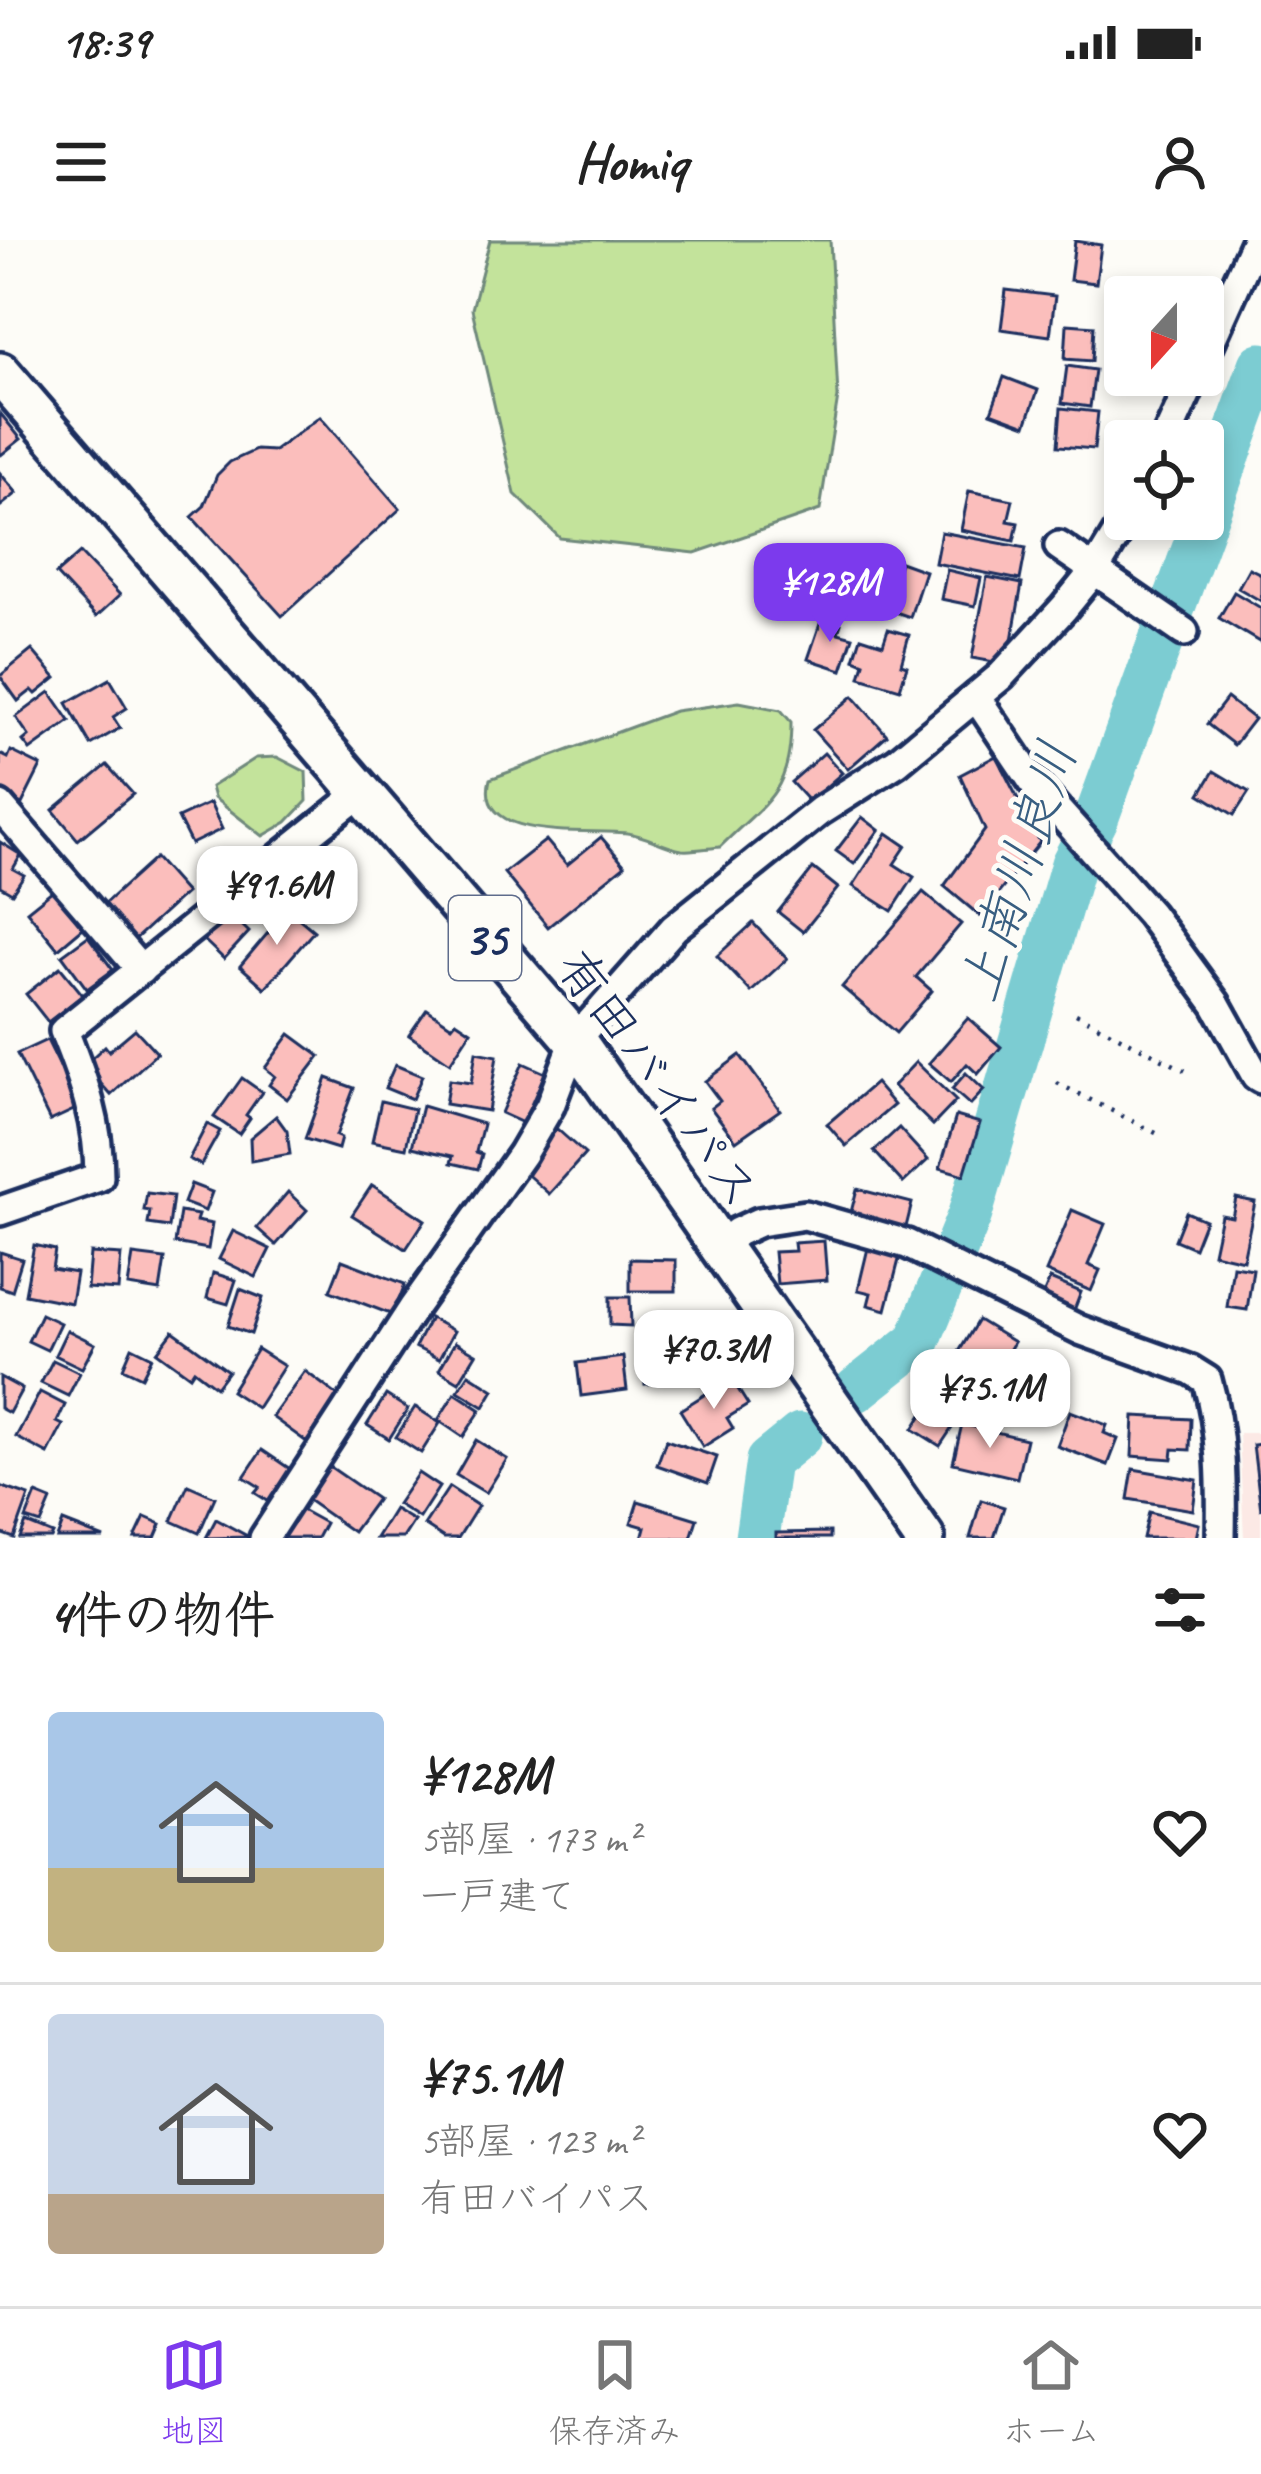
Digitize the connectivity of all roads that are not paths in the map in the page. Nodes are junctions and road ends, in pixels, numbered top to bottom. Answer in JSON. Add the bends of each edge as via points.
{"nodes":[{"id":1,"x":1256,"y":240,"type":"edge"},
{"id":2,"x":1224,"y":311,"type":"edge"},
{"id":3,"x":2,"y":380,"type":"edge"},
{"id":4,"x":1113,"y":540,"type":"edge"},
{"id":5,"x":1059,"y":546,"type":"dead end"},
{"id":6,"x":1095,"y":570,"type":"junction"},
{"id":7,"x":1184,"y":632,"type":"dead end"},
{"id":8,"x":976,"y":697,"type":"junction"},
{"id":9,"x":359,"y":794,"type":"junction"},
{"id":10,"x":0,"y":806,"type":"edge"},
{"id":11,"x":141,"y":970,"type":"junction"},
{"id":12,"x":575,"y":1040,"type":"junction"},
{"id":13,"x":1261,"y":1079,"type":"edge"},
{"id":14,"x":0,"y":1210,"type":"edge"},
{"id":15,"x":718,"y":1249,"type":"junction"},
{"id":16,"x":264,"y":1538,"type":"edge"},
{"id":17,"x":924,"y":1538,"type":"edge"},
{"id":18,"x":1221,"y":1538,"type":"edge"}],
"edges":[{"from":1,"to":2,"type":"street"},
{"from":3,"to":9,"type":"highway","name":"有田バイパス","number":"35"},
{"from":4,"to":6,"type":"street"},
{"from":5,"to":6,"type":"street"},
{"from":6,"to":7,"type":"street"},
{"from":6,"to":8,"type":"street"},
{"from":8,"to":12,"type":"street","via":[[718,889]]},
{"from":8,"to":13,"type":"street","via":[[1035,785],[1216,1004]]},
{"from":9,"to":11,"type":"street"},
{"from":9,"to":12,"type":"highway","name":"有田バイパス","number":"35"},
{"from":10,"to":11,"type":"street"},
{"from":11,"to":14,"type":"street","via":[[64,1030],[91,1099],[99,1177]]},
{"from":12,"to":15,"type":"highway","name":"有田バイパス","number":"35"},
{"from":12,"to":16,"type":"street","via":[[523,1154]]},
{"from":15,"to":17,"type":"highway","name":"有田バイパス","number":"35"},
{"from":15,"to":18,"type":"street","via":[[759,1222],[805,1215],[907,1244],[1080,1330],[1191,1370],[1207,1380],[1222,1461]]}]}
